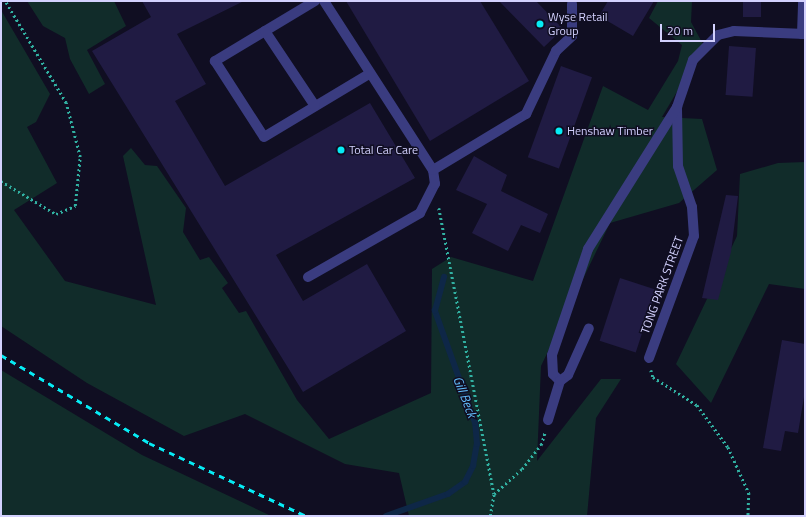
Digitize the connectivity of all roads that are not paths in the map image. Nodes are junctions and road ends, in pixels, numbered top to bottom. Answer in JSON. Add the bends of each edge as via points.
{"nodes":[{"id":1,"x":315,"y":1,"type":"edge"},
{"id":2,"x":324,"y":1,"type":"edge"},
{"id":3,"x":803,"y":1,"type":"edge"},
{"id":4,"x":571,"y":2,"type":"edge"},
{"id":5,"x":265,"y":31,"type":"junction"},
{"id":6,"x":804,"y":34,"type":"edge"},
{"id":7,"x":369,"y":74,"type":"junction"},
{"id":8,"x":315,"y":106,"type":"junction"},
{"id":9,"x":677,"y":107,"type":"junction"},
{"id":10,"x":433,"y":170,"type":"junction"},
{"id":11,"x":308,"y":277,"type":"dead end"},
{"id":12,"x":589,"y":328,"type":"dead end"},
{"id":13,"x":649,"y":358,"type":"road end"},
{"id":14,"x":560,"y":381,"type":"junction"},
{"id":15,"x":548,"y":420,"type":"road end"}],
"edges":[{"from":1,"to":5,"type":"street"},
{"from":2,"to":7,"type":"street"},
{"from":3,"to":6,"type":"street"},
{"from":4,"to":10,"type":"street","via":[[572,36],[556,51],[526,114]]},
{"from":5,"to":8,"type":"street"},
{"from":5,"to":8,"type":"street","via":[[215,61],[264,137]]},
{"from":6,"to":9,"type":"street","name":"TONG PARK STREET","via":[[734,31],[718,35],[693,60]]},
{"from":7,"to":8,"type":"street"},
{"from":7,"to":10,"type":"street"},
{"from":9,"to":13,"type":"street","name":"TONG PARK STREET","via":[[678,166],[692,207],[694,236]]},
{"from":9,"to":14,"type":"street","via":[[588,249],[552,355],[553,374]]},
{"from":10,"to":11,"type":"street","via":[[435,184],[420,213]]},
{"from":12,"to":14,"type":"street","via":[[568,375]]},
{"from":14,"to":15,"type":"street"}]}
